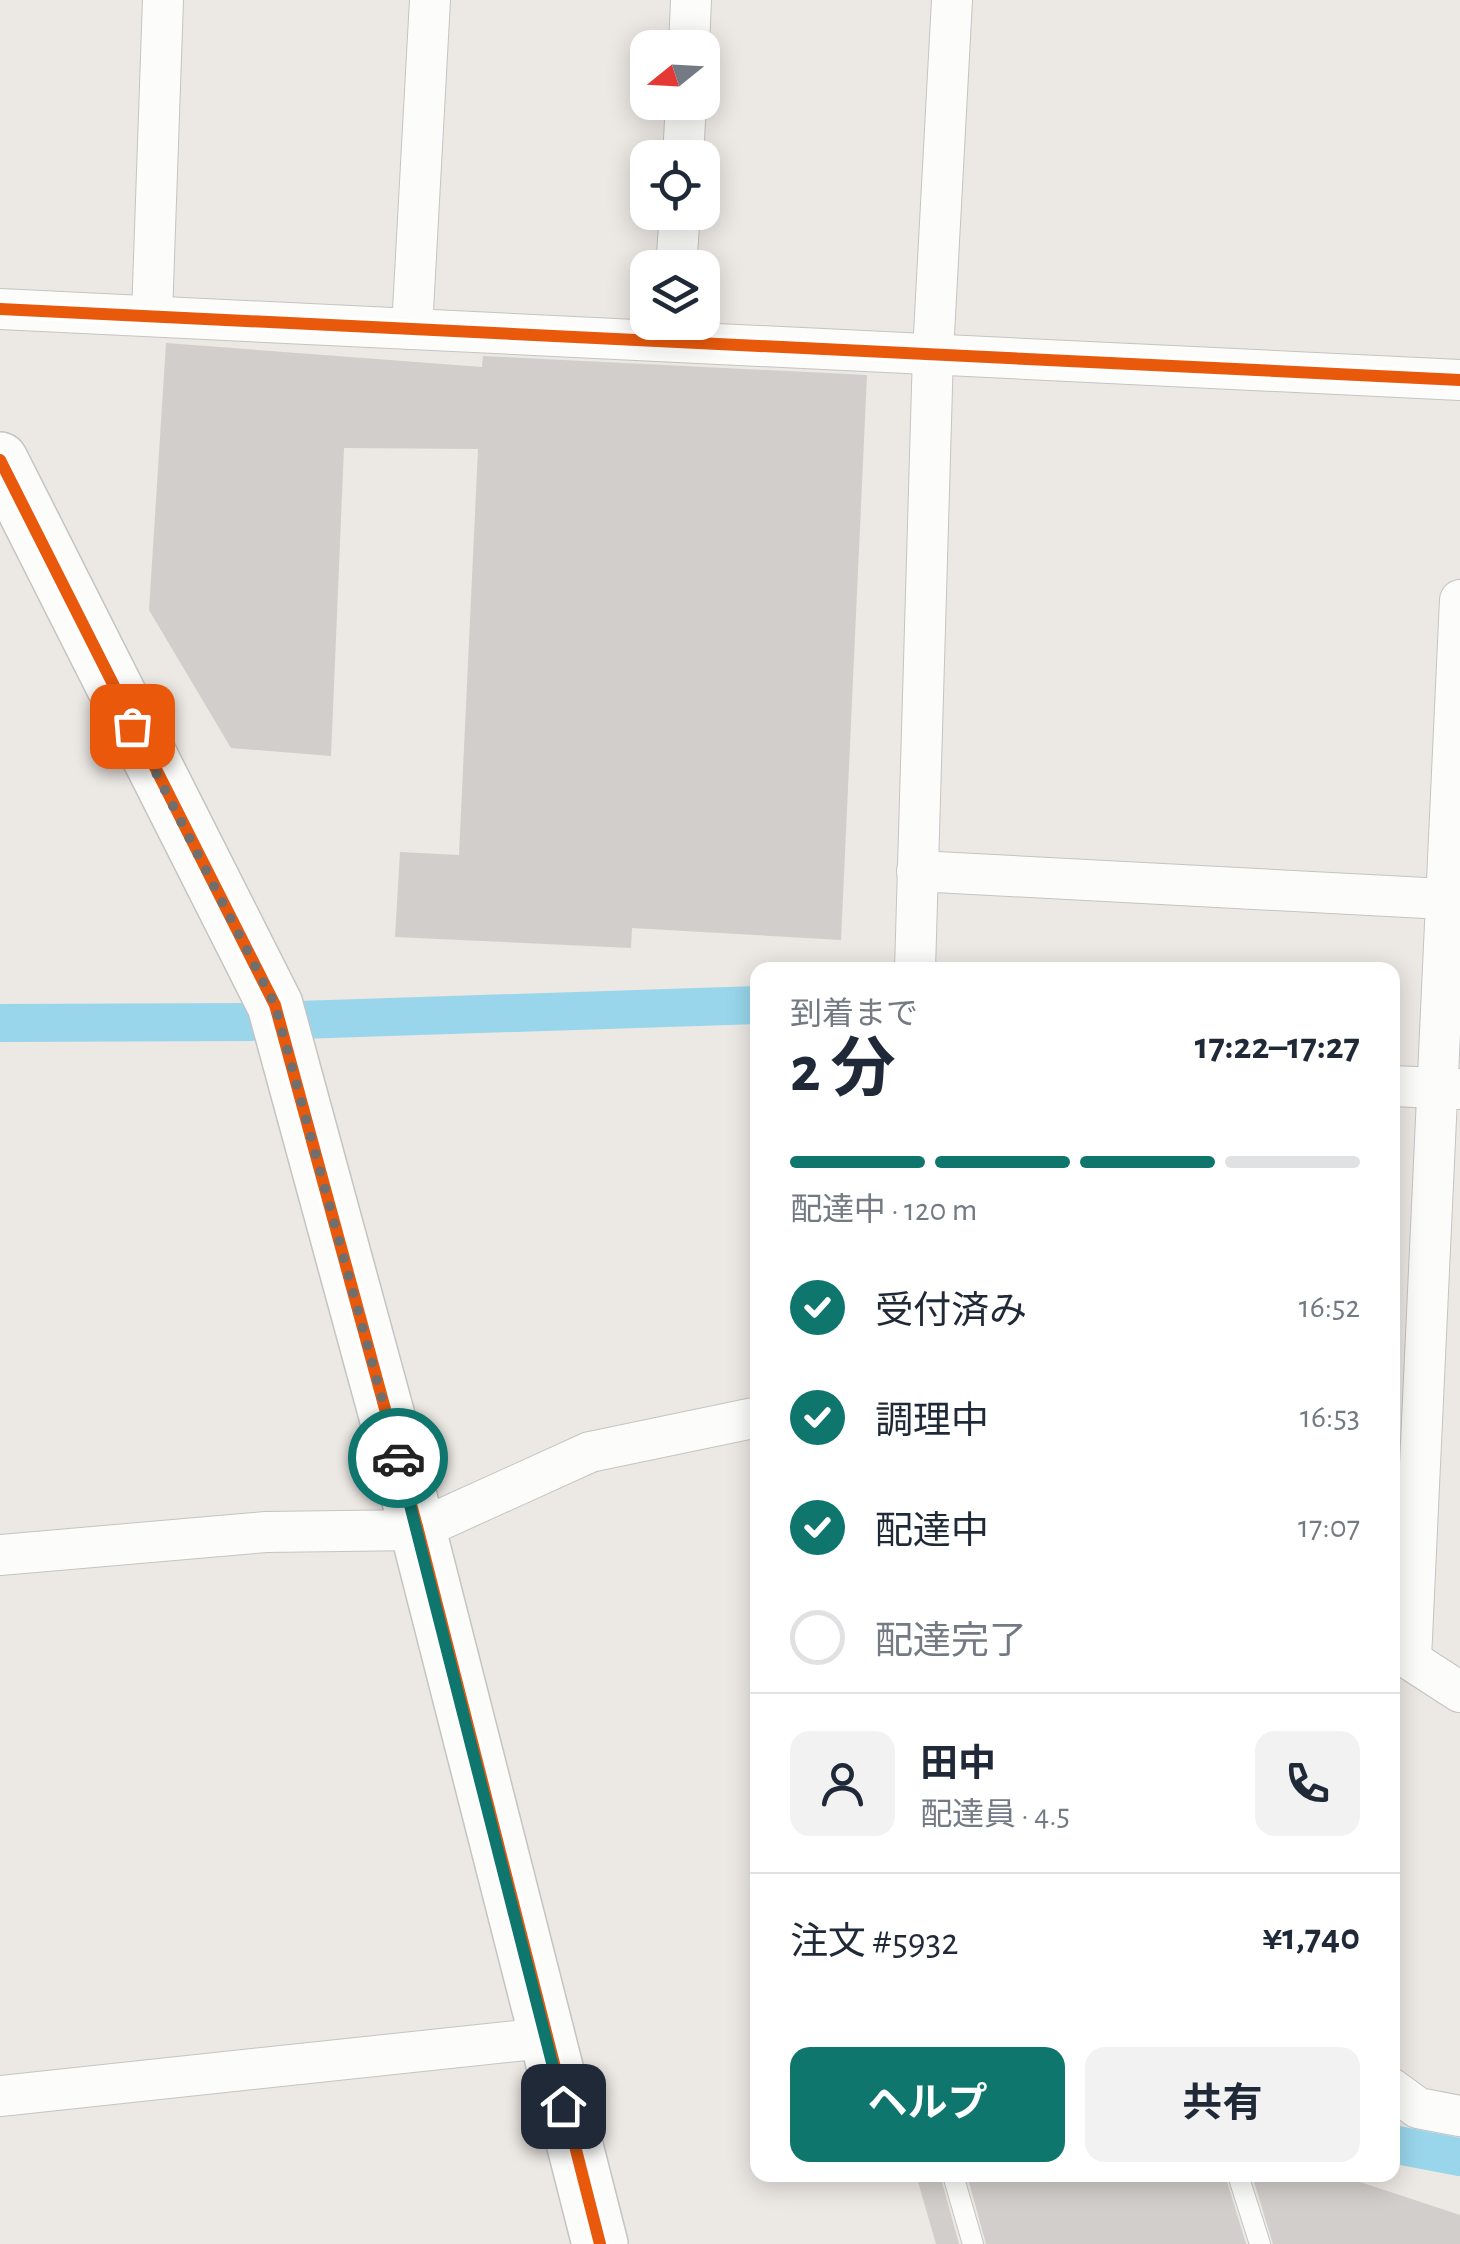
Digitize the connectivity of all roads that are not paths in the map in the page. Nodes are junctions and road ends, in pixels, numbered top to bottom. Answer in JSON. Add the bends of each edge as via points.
{"nodes":[{"id":1,"x":163,"y":0,"type":"edge"},
{"id":2,"x":430,"y":0,"type":"edge"},
{"id":3,"x":691,"y":0,"type":"edge"},
{"id":4,"x":952,"y":0,"type":"edge"},
{"id":5,"x":690,"y":30,"type":"edge"},
{"id":6,"x":0,"y":309,"type":"edge"},
{"id":7,"x":152,"y":315,"type":"junction"},
{"id":8,"x":412,"y":329,"type":"junction"},
{"id":9,"x":630,"y":332,"type":"edge"},
{"id":10,"x":720,"y":337,"type":"edge"},
{"id":11,"x":933,"y":353,"type":"junction"},
{"id":12,"x":1460,"y":380,"type":"edge"},
{"id":13,"x":0,"y":460,"type":"edge"},
{"id":14,"x":1460,"y":600,"type":"edge"},
{"id":15,"x":917,"y":871,"type":"junction"},
{"id":16,"x":1444,"y":899,"type":"junction"},
{"id":17,"x":914,"y":962,"type":"edge"},
{"id":18,"x":1400,"y":1086,"type":"edge"},
{"id":19,"x":1449,"y":1089,"type":"edge"},
{"id":20,"x":1446,"y":1232,"type":"edge"},
{"id":21,"x":1409,"y":1375,"type":"edge"},
{"id":22,"x":750,"y":1419,"type":"edge"},
{"id":23,"x":418,"y":1530,"type":"junction"},
{"id":24,"x":0,"y":1555,"type":"edge"},
{"id":25,"x":1402,"y":1653,"type":"edge"},
{"id":26,"x":1460,"y":1692,"type":"edge"},
{"id":27,"x":544,"y":2038,"type":"junction"},
{"id":28,"x":1400,"y":2095,"type":"edge"},
{"id":29,"x":0,"y":2096,"type":"edge"},
{"id":30,"x":1460,"y":2116,"type":"edge"},
{"id":31,"x":955,"y":2182,"type":"edge"},
{"id":32,"x":1240,"y":2182,"type":"edge"},
{"id":33,"x":600,"y":2244,"type":"edge"},
{"id":34,"x":973,"y":2244,"type":"edge"},
{"id":35,"x":1260,"y":2244,"type":"edge"}],
"edges":[{"from":1,"to":7,"type":"street"},
{"from":2,"to":8,"type":"street"},
{"from":3,"to":5,"type":"street"},
{"from":4,"to":11,"type":"street"},
{"from":6,"to":7,"type":"street"},
{"from":7,"to":8,"type":"street"},
{"from":8,"to":9,"type":"street"},
{"from":10,"to":11,"type":"street"},
{"from":11,"to":12,"type":"street"},
{"from":11,"to":15,"type":"street"},
{"from":13,"to":23,"type":"street","via":[[275,1005]]},
{"from":14,"to":16,"type":"street"},
{"from":15,"to":16,"type":"street"},
{"from":15,"to":17,"type":"street"},
{"from":16,"to":19,"type":"street"},
{"from":18,"to":19,"type":"street"},
{"from":19,"to":20,"type":"street"},
{"from":20,"to":21,"type":"street"},
{"from":21,"to":25,"type":"street"},
{"from":22,"to":23,"type":"street","via":[[590,1452]]},
{"from":23,"to":24,"type":"street","via":[[266,1532]]},
{"from":23,"to":27,"type":"street"},
{"from":25,"to":26,"type":"street"},
{"from":27,"to":29,"type":"street"},
{"from":27,"to":33,"type":"street"},
{"from":28,"to":30,"type":"street","via":[[1418,2108]]},
{"from":31,"to":34,"type":"lane"},
{"from":32,"to":35,"type":"lane"}]}
